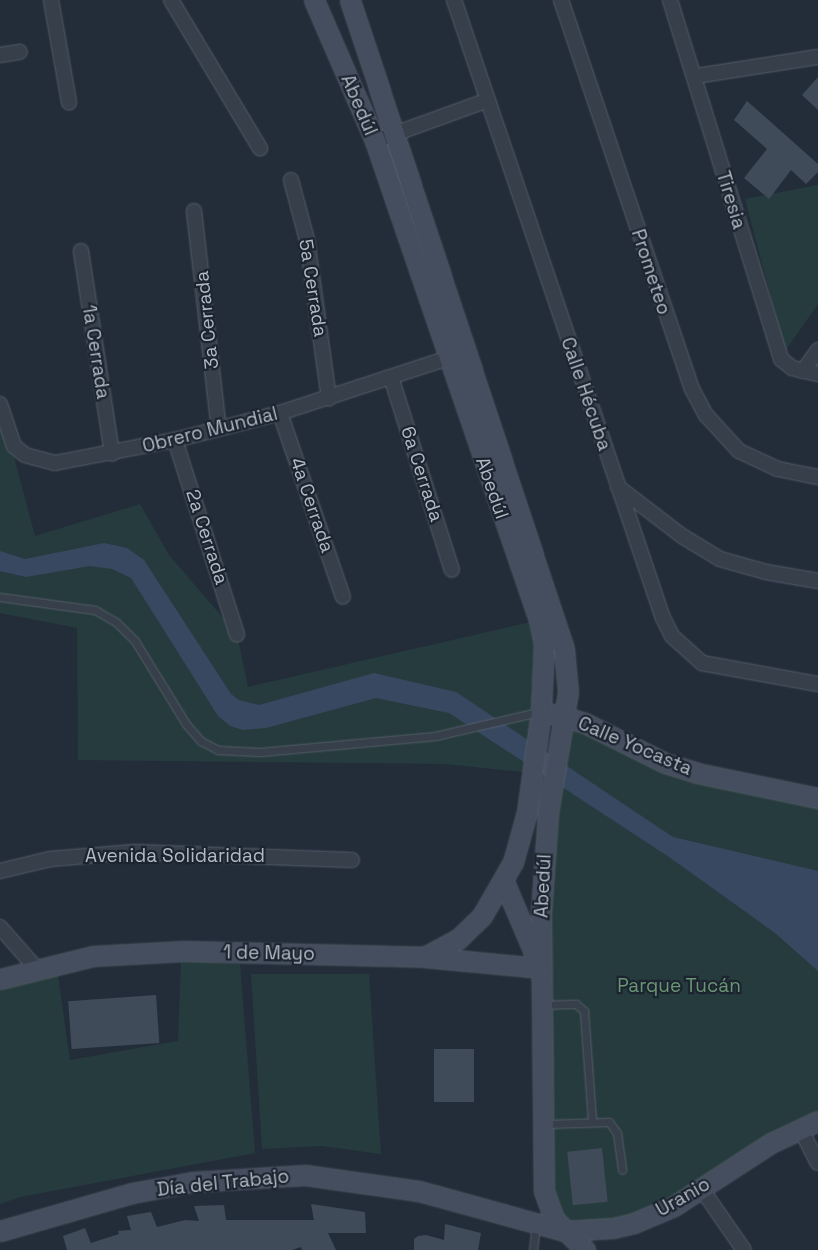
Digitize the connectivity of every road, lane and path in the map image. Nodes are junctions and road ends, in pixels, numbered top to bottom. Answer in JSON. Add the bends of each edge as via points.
{"nodes":[{"id":1,"x":50,"y":0,"type":"edge"},
{"id":2,"x":172,"y":0,"type":"edge"},
{"id":3,"x":314,"y":0,"type":"edge"},
{"id":4,"x":350,"y":0,"type":"edge"},
{"id":5,"x":454,"y":0,"type":"edge"},
{"id":6,"x":561,"y":0,"type":"edge"},
{"id":7,"x":670,"y":0,"type":"edge"},
{"id":8,"x":20,"y":52,"type":"dead end"},
{"id":9,"x":0,"y":55,"type":"edge"},
{"id":10,"x":818,"y":57,"type":"edge"},
{"id":11,"x":696,"y":76,"type":"junction"},
{"id":12,"x":488,"y":100,"type":"junction"},
{"id":13,"x":69,"y":102,"type":"dead end"},
{"id":14,"x":394,"y":134,"type":"junction"},
{"id":15,"x":375,"y":141,"type":"junction"},
{"id":16,"x":260,"y":148,"type":"dead end"},
{"id":17,"x":291,"y":180,"type":"dead end"},
{"id":18,"x":194,"y":211,"type":"dead end"},
{"id":19,"x":81,"y":250,"type":"dead end"},
{"id":20,"x":818,"y":350,"type":"edge"},
{"id":21,"x":448,"y":358,"type":"junction"},
{"id":22,"x":803,"y":371,"type":"junction"},
{"id":23,"x":818,"y":374,"type":"edge"},
{"id":24,"x":390,"y":377,"type":"junction"},
{"id":25,"x":329,"y":398,"type":"junction"},
{"id":26,"x":0,"y":404,"type":"edge"},
{"id":27,"x":280,"y":413,"type":"junction"},
{"id":28,"x":219,"y":429,"type":"junction"},
{"id":29,"x":175,"y":440,"type":"junction"},
{"id":30,"x":112,"y":454,"type":"junction"},
{"id":31,"x":818,"y":478,"type":"edge"},
{"id":32,"x":617,"y":487,"type":"junction"},
{"id":33,"x":452,"y":570,"type":"dead end"},
{"id":34,"x":818,"y":581,"type":"edge"},
{"id":35,"x":0,"y":597,"type":"edge"},
{"id":36,"x":343,"y":597,"type":"dead end"},
{"id":37,"x":237,"y":634,"type":"dead end"},
{"id":38,"x":818,"y":684,"type":"edge"},
{"id":39,"x":541,"y":712,"type":"junction"},
{"id":40,"x":564,"y":716,"type":"junction"},
{"id":41,"x":818,"y":798,"type":"edge"},
{"id":42,"x":352,"y":860,"type":"dead end"},
{"id":43,"x":0,"y":871,"type":"edge"},
{"id":44,"x":504,"y":882,"type":"junction"},
{"id":45,"x":0,"y":928,"type":"edge"},
{"id":46,"x":424,"y":957,"type":"junction"},
{"id":47,"x":36,"y":968,"type":"junction"},
{"id":48,"x":541,"y":968,"type":"junction"},
{"id":49,"x":0,"y":979,"type":"edge"},
{"id":50,"x":541,"y":1005,"type":"junction"},
{"id":51,"x":592,"y":1121,"type":"junction"},
{"id":52,"x":818,"y":1121,"type":"edge"},
{"id":53,"x":543,"y":1124,"type":"junction"},
{"id":54,"x":800,"y":1128,"type":"junction"},
{"id":55,"x":818,"y":1163,"type":"edge"},
{"id":56,"x":622,"y":1170,"type":"dead end"},
{"id":57,"x":701,"y":1188,"type":"junction"},
{"id":58,"x":536,"y":1226,"type":"junction"},
{"id":59,"x":0,"y":1231,"type":"edge"},
{"id":60,"x":564,"y":1231,"type":"junction"},
{"id":61,"x":533,"y":1250,"type":"edge"},
{"id":62,"x":585,"y":1250,"type":"edge"},
{"id":63,"x":744,"y":1250,"type":"edge"}],
"edges":[{"from":1,"to":13,"type":"street"},
{"from":2,"to":16,"type":"street"},
{"from":3,"to":15,"type":"street","name":"Abedúl"},
{"from":4,"to":14,"type":"street","name":"Abedúl"},
{"from":5,"to":12,"type":"street","name":"Calle Hécuba"},
{"from":6,"to":31,"type":"street","name":"Prometeo","via":[[692,389],[711,422],[739,451],[778,469]]},
{"from":7,"to":11,"type":"street","name":"Tiresia"},
{"from":8,"to":9,"type":"street"},
{"from":10,"to":11,"type":"street"},
{"from":11,"to":22,"type":"street","name":"Tiresia","via":[[769,329],[781,359],[792,368]]},
{"from":12,"to":14,"type":"street"},
{"from":12,"to":32,"type":"street","name":"Calle Hécuba"},
{"from":14,"to":15,"type":"street"},
{"from":14,"to":40,"type":"street","name":"Abedúl","via":[[564,649],[568,692]]},
{"from":15,"to":21,"type":"street","name":"Abedúl"},
{"from":17,"to":25,"type":"street","name":"5a Cerrada","via":[[307,240]]},
{"from":18,"to":28,"type":"street","name":"3a Cerrada"},
{"from":19,"to":30,"type":"street","name":"1a Cerrada"},
{"from":20,"to":22,"type":"street"},
{"from":21,"to":24,"type":"street","name":"Obrero Mundial"},
{"from":21,"to":39,"type":"street","name":"Abedúl","via":[[540,620],[544,643]]},
{"from":22,"to":23,"type":"street","name":"Tiresia"},
{"from":24,"to":25,"type":"street","name":"Obrero Mundial"},
{"from":24,"to":33,"type":"street","name":"6a Cerrada"},
{"from":25,"to":27,"type":"street","name":"Obrero Mundial"},
{"from":26,"to":30,"type":"street","name":"Obrero Mundial","via":[[14,446],[25,455],[55,464]]},
{"from":27,"to":28,"type":"street","name":"Obrero Mundial"},
{"from":27,"to":36,"type":"street","name":"4a Cerrada"},
{"from":28,"to":29,"type":"street","name":"Obrero Mundial"},
{"from":29,"to":30,"type":"street","name":"Obrero Mundial"},
{"from":29,"to":37,"type":"street","name":"2a Cerrada"},
{"from":32,"to":34,"type":"street","via":[[682,536],[720,559],[766,572]]},
{"from":32,"to":38,"type":"street","name":"Calle Hécuba","via":[[663,618],[672,636],[687,652],[702,663],[719,668]]},
{"from":35,"to":39,"type":"lane","via":[[96,610],[116,622],[135,641],[186,724],[201,741],[218,750],[260,752],[435,736]]},
{"from":39,"to":40,"type":"street","name":"Calle Yocasta"},
{"from":39,"to":44,"type":"street","name":"Abedúl","via":[[527,812]]},
{"from":40,"to":41,"type":"street","name":"Calle Yocasta","via":[[612,735],[665,763],[697,773]]},
{"from":40,"to":48,"type":"street","name":"Abedúl","via":[[548,812]]},
{"from":42,"to":43,"type":"street","name":"Avenida Solidaridad","via":[[134,852],[50,858]]},
{"from":44,"to":46,"type":"street","name":"Abedúl","via":[[470,928],[443,949]]},
{"from":44,"to":48,"type":"street"},
{"from":45,"to":47,"type":"street"},
{"from":46,"to":47,"type":"street","name":"1 de Mayo","via":[[184,951],[93,956]]},
{"from":46,"to":48,"type":"street","name":"1 de Mayo"},
{"from":47,"to":49,"type":"street","name":"1 de Mayo"},
{"from":48,"to":50,"type":"street","name":"Abedúl"},
{"from":50,"to":51,"type":"lane","via":[[576,1004],[584,1011]]},
{"from":50,"to":53,"type":"street","name":"Abedúl"},
{"from":51,"to":53,"type":"lane"},
{"from":51,"to":56,"type":"lane","via":[[608,1122],[614,1127]]},
{"from":52,"to":54,"type":"street","name":"Uranio"},
{"from":53,"to":60,"type":"street","name":"Abedúl","via":[[544,1191],[554,1219]]},
{"from":54,"to":55,"type":"street"},
{"from":54,"to":57,"type":"street","name":"Uranio"},
{"from":57,"to":60,"type":"street","name":"Uranio","via":[[674,1206],[634,1223]]},
{"from":57,"to":63,"type":"street"},
{"from":58,"to":59,"type":"street","name":"Día del Trabajo","via":[[419,1191],[305,1175],[192,1182],[123,1196]]},
{"from":58,"to":60,"type":"street","name":"Uranio"},
{"from":58,"to":61,"type":"lane"},
{"from":60,"to":62,"type":"street","name":"Abedúl"}]}
